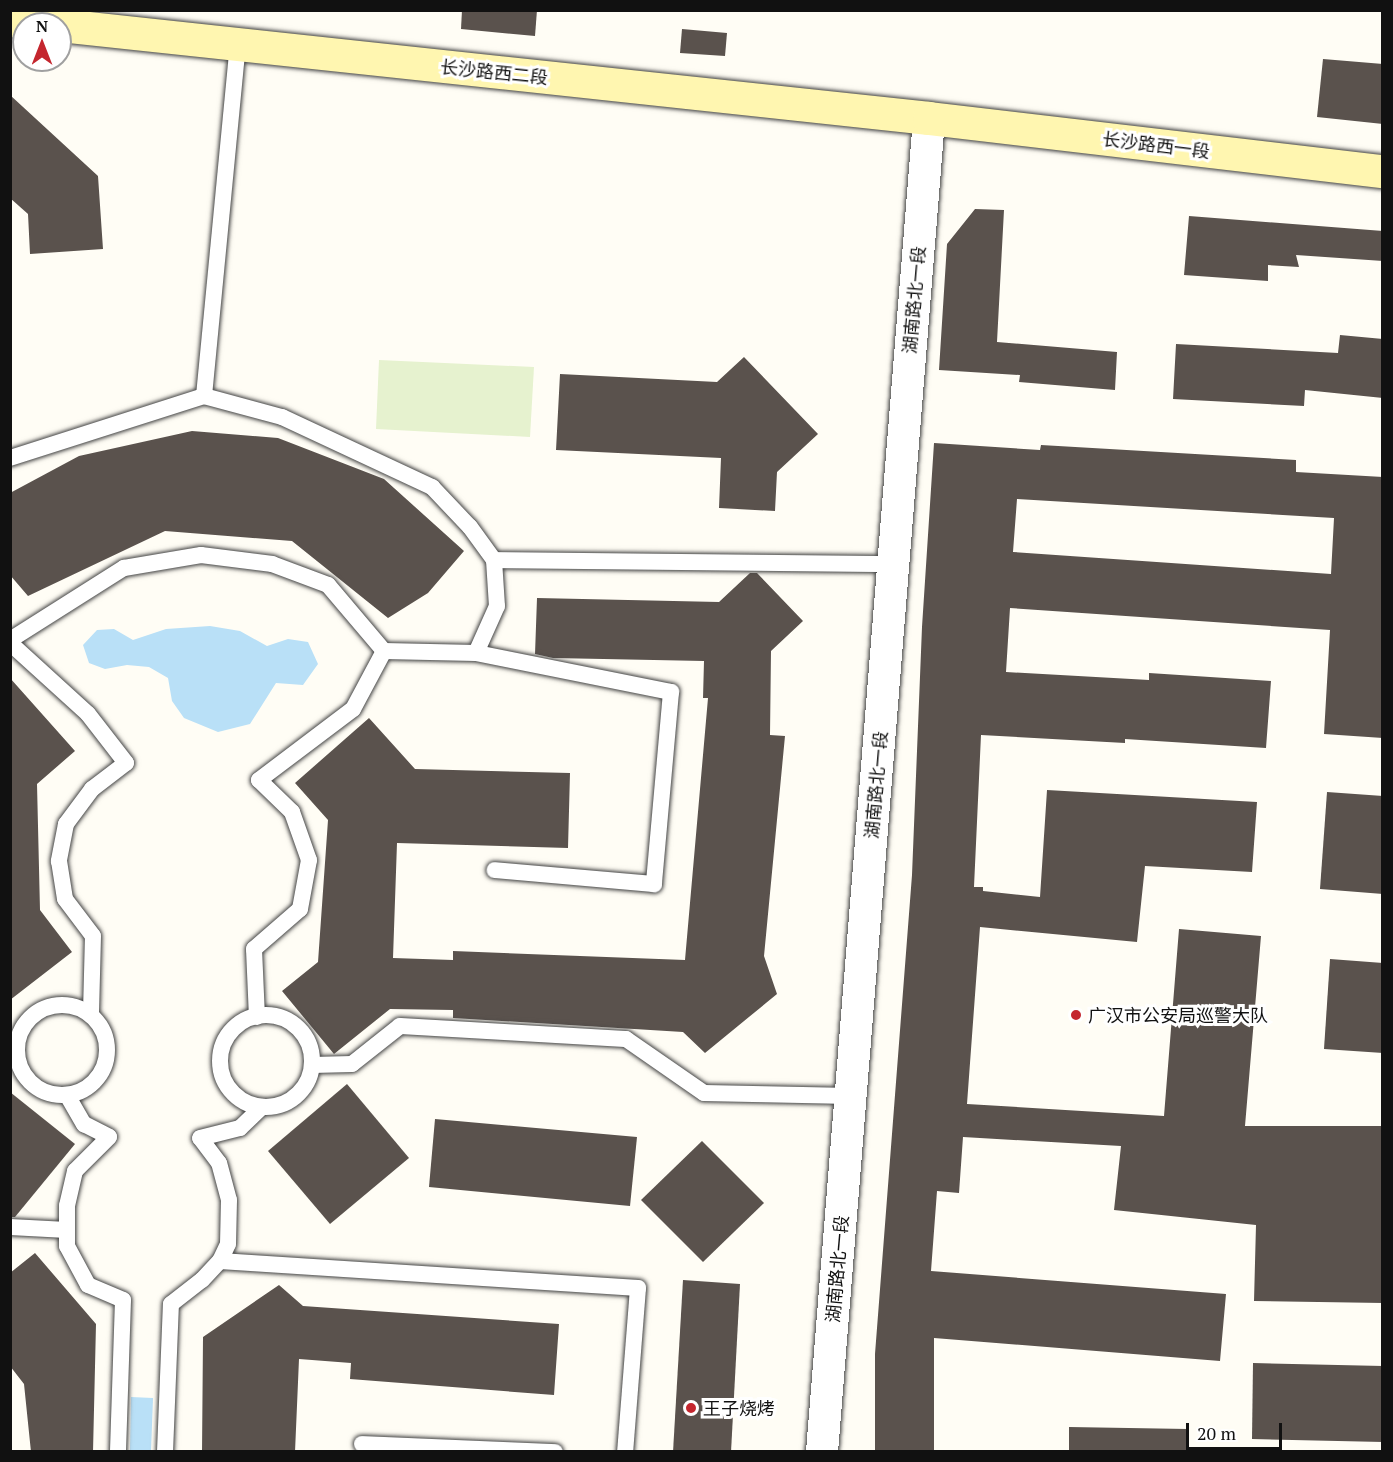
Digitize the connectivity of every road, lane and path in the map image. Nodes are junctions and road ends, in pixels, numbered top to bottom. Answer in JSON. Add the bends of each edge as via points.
{"nodes":[{"id":1,"x":72,"y":26,"type":"edge"},
{"id":2,"x":238,"y":44,"type":"junction"},
{"id":3,"x":929,"y":118,"type":"junction"},
{"id":4,"x":1383,"y":171,"type":"edge"},
{"id":5,"x":204,"y":396,"type":"junction"},
{"id":6,"x":10,"y":458,"type":"edge"},
{"id":7,"x":494,"y":560,"type":"junction"},
{"id":8,"x":893,"y":564,"type":"junction"},
{"id":9,"x":10,"y":642,"type":"edge"},
{"id":10,"x":384,"y":651,"type":"junction"},
{"id":11,"x":476,"y":653,"type":"junction"},
{"id":12,"x":495,"y":870,"type":"dead end"},
{"id":13,"x":91,"y":1014,"type":"junction"},
{"id":14,"x":257,"y":1017,"type":"junction"},
{"id":15,"x":13,"y":1055,"type":"edge"},
{"id":16,"x":312,"y":1065,"type":"junction"},
{"id":17,"x":66,"y":1095,"type":"junction"},
{"id":18,"x":851,"y":1096,"type":"junction"},
{"id":19,"x":262,"y":1107,"type":"junction"},
{"id":20,"x":10,"y":1227,"type":"edge"},
{"id":21,"x":66,"y":1230,"type":"junction"},
{"id":22,"x":220,"y":1261,"type":"junction"},
{"id":23,"x":362,"y":1444,"type":"dead end"},
{"id":24,"x":118,"y":1452,"type":"edge"},
{"id":25,"x":165,"y":1452,"type":"edge"},
{"id":26,"x":555,"y":1452,"type":"edge"},
{"id":27,"x":626,"y":1452,"type":"edge"},
{"id":28,"x":822,"y":1452,"type":"edge"}],
"edges":[{"from":1,"to":2,"type":"main road","name":"长沙路西二段"},
{"from":2,"to":3,"type":"main road","name":"长沙路西二段"},
{"from":2,"to":5,"type":"lane"},
{"from":3,"to":4,"type":"main road","name":"长沙路西一段"},
{"from":3,"to":8,"type":"street","name":"湖南路北一段"},
{"from":5,"to":6,"type":"lane"},
{"from":5,"to":7,"type":"lane","via":[[282,417],[432,487]]},
{"from":7,"to":8,"type":"lane"},
{"from":7,"to":11,"type":"lane","via":[[496,606]]},
{"from":8,"to":18,"type":"street","name":"湖南路北一段"},
{"from":9,"to":10,"type":"lane","via":[[124,568],[201,555],[272,564],[328,585]]},
{"from":9,"to":13,"type":"lane","via":[[88,714],[126,763],[92,789],[66,824],[59,861],[65,899],[93,936]]},
{"from":10,"to":11,"type":"lane"},
{"from":10,"to":14,"type":"lane","via":[[353,709],[259,780],[292,812],[309,860],[300,909],[254,949]]},
{"from":11,"to":12,"type":"lane","via":[[671,692],[654,884]]},
{"from":13,"to":15,"type":"lane","via":[[62,1004],[46,1007],[23,1027]]},
{"from":13,"to":17,"type":"lane","via":[[107,1039],[104,1067],[86,1089]]},
{"from":14,"to":16,"type":"lane","via":[[281,1018],[295,1026],[311,1050]]},
{"from":14,"to":19,"type":"lane","via":[[237,1026],[227,1038],[220,1068],[235,1095]]},
{"from":15,"to":17,"type":"lane","via":[[31,1084],[44,1092]]},
{"from":16,"to":18,"type":"lane","via":[[352,1064],[400,1026],[626,1039],[704,1093]]},
{"from":16,"to":19,"type":"lane","via":[[301,1091],[276,1106]]},
{"from":17,"to":21,"type":"lane","via":[[84,1124],[110,1137],[75,1171],[66,1206]]},
{"from":18,"to":28,"type":"street","name":"湖南路北一段"},
{"from":19,"to":22,"type":"lane","via":[[240,1128],[200,1138],[219,1163],[230,1200],[228,1244]]},
{"from":20,"to":21,"type":"lane"},
{"from":21,"to":24,"type":"lane","via":[[66,1246],[88,1285],[123,1300]]},
{"from":22,"to":25,"type":"lane","via":[[171,1304]]},
{"from":22,"to":27,"type":"lane","via":[[638,1288]]},
{"from":23,"to":26,"type":"lane"}]}
